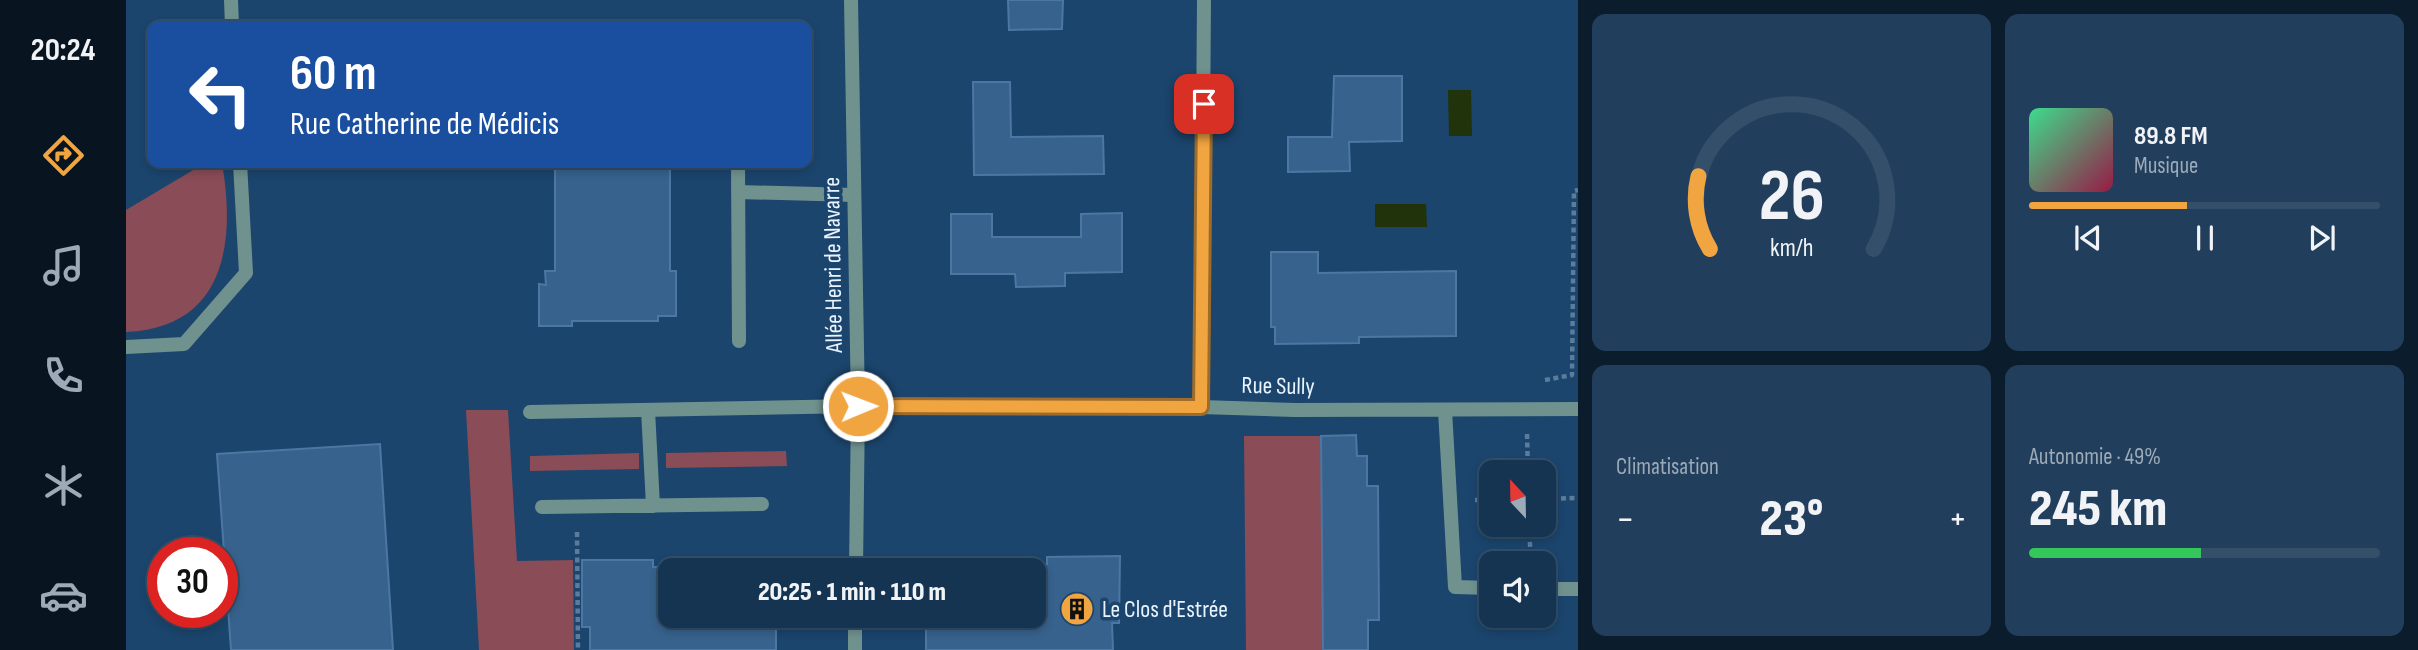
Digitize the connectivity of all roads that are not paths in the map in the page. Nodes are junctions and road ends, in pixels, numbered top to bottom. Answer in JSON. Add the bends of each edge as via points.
{"nodes":[{"id":1,"x":231,"y":0,"type":"edge"},
{"id":2,"x":851,"y":0,"type":"edge"},
{"id":3,"x":1205,"y":0,"type":"edge"},
{"id":4,"x":232,"y":21,"type":"edge"},
{"id":5,"x":240,"y":168,"type":"edge"},
{"id":6,"x":738,"y":168,"type":"edge"},
{"id":7,"x":738,"y":192,"type":"junction"},
{"id":8,"x":854,"y":195,"type":"junction"},
{"id":9,"x":739,"y":341,"type":"dead end"},
{"id":10,"x":126,"y":346,"type":"edge"},
{"id":11,"x":858,"y":406,"type":"junction"},
{"id":12,"x":1201,"y":407,"type":"junction"},
{"id":13,"x":1578,"y":409,"type":"edge"},
{"id":14,"x":648,"y":410,"type":"junction"},
{"id":15,"x":1445,"y":411,"type":"junction"},
{"id":16,"x":530,"y":412,"type":"dead end"},
{"id":17,"x":762,"y":504,"type":"dead end"},
{"id":18,"x":653,"y":506,"type":"junction"},
{"id":19,"x":542,"y":508,"type":"dead end"},
{"id":20,"x":856,"y":558,"type":"edge"},
{"id":21,"x":1479,"y":588,"type":"edge"},
{"id":22,"x":1556,"y":589,"type":"edge"},
{"id":23,"x":1578,"y":589,"type":"edge"},
{"id":24,"x":855,"y":628,"type":"edge"},
{"id":25,"x":855,"y":650,"type":"edge"}],
"edges":[{"from":1,"to":4,"type":"street"},
{"from":2,"to":8,"type":"street","name":"Allée Henri de Navarre"},
{"from":3,"to":12,"type":"street"},
{"from":5,"to":10,"type":"street","via":[[246,273],[184,344]]},
{"from":6,"to":7,"type":"street"},
{"from":7,"to":8,"type":"street"},
{"from":7,"to":9,"type":"street"},
{"from":8,"to":11,"type":"street","name":"Allée Henri de Navarre"},
{"from":11,"to":12,"type":"street","name":"Rue Sully"},
{"from":11,"to":14,"type":"street","name":"Rue Sully"},
{"from":11,"to":20,"type":"street","name":"Allée Henri de Navarre"},
{"from":12,"to":15,"type":"street","name":"Rue Sully"},
{"from":13,"to":15,"type":"street","name":"Rue Sully"},
{"from":14,"to":16,"type":"street","name":"Rue Sully"},
{"from":14,"to":18,"type":"street"},
{"from":15,"to":21,"type":"street","via":[[1455,587]]},
{"from":17,"to":18,"type":"street"},
{"from":18,"to":19,"type":"street"},
{"from":22,"to":23,"type":"street"},
{"from":24,"to":25,"type":"street"}]}
